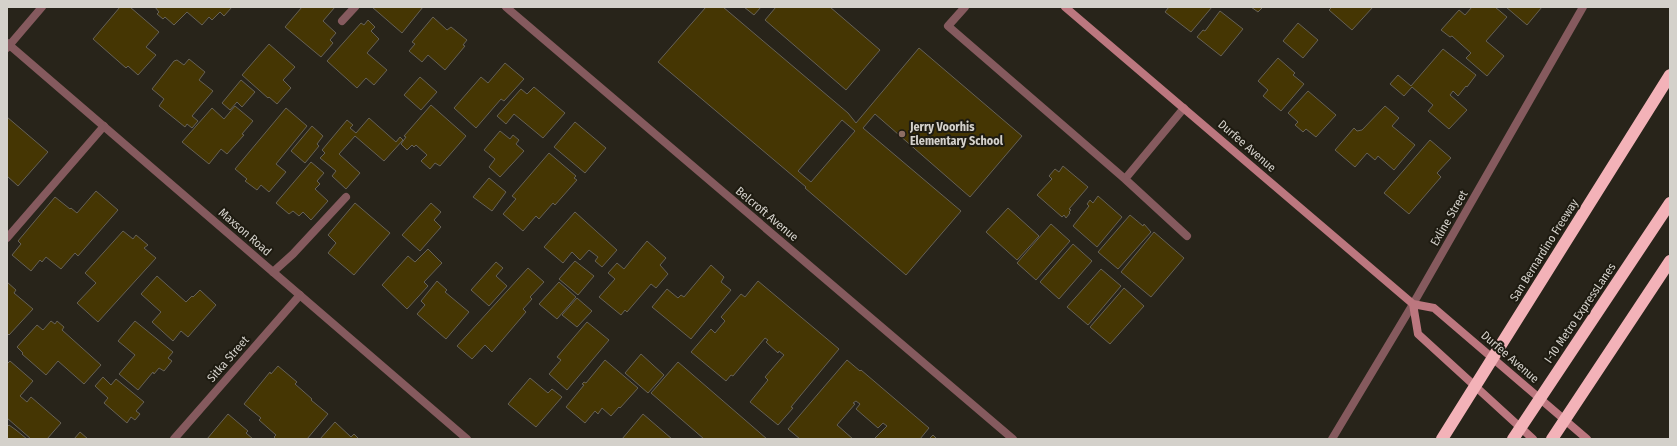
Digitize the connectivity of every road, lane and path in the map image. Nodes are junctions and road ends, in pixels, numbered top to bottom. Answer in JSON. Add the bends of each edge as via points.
{"nodes":[{"id":1,"x":42,"y":7,"type":"edge"},
{"id":2,"x":355,"y":7,"type":"edge"},
{"id":3,"x":506,"y":7,"type":"edge"},
{"id":4,"x":964,"y":7,"type":"edge"},
{"id":5,"x":1065,"y":7,"type":"edge"},
{"id":6,"x":1583,"y":7,"type":"edge"},
{"id":7,"x":342,"y":21,"type":"dead end"},
{"id":8,"x":8,"y":45,"type":"edge"},
{"id":9,"x":1670,"y":75,"type":"edge"},
{"id":10,"x":1184,"y":108,"type":"junction"},
{"id":11,"x":104,"y":126,"type":"junction"},
{"id":12,"x":1125,"y":179,"type":"junction"},
{"id":13,"x":346,"y":196,"type":"dead end"},
{"id":14,"x":1670,"y":203,"type":"edge"},
{"id":15,"x":1187,"y":236,"type":"dead end"},
{"id":16,"x":7,"y":238,"type":"edge"},
{"id":17,"x":1670,"y":261,"type":"edge"},
{"id":18,"x":273,"y":272,"type":"junction"},
{"id":19,"x":300,"y":295,"type":"junction"},
{"id":20,"x":1413,"y":304,"type":"junction"},
{"id":21,"x":174,"y":439,"type":"edge"},
{"id":22,"x":467,"y":439,"type":"edge"},
{"id":23,"x":1013,"y":439,"type":"edge"},
{"id":24,"x":1332,"y":439,"type":"edge"},
{"id":25,"x":1442,"y":439,"type":"edge"},
{"id":26,"x":1513,"y":439,"type":"edge"},
{"id":27,"x":1533,"y":439,"type":"edge"},
{"id":28,"x":1552,"y":439,"type":"edge"},
{"id":29,"x":1587,"y":439,"type":"edge"}],
"edges":[{"from":1,"to":8,"type":"street"},
{"from":2,"to":7,"type":"street"},
{"from":3,"to":23,"type":"street","name":"Belcroft Avenue"},
{"from":4,"to":12,"type":"street","via":[[948,26]]},
{"from":5,"to":10,"type":"main road","name":"Durfee Avenue"},
{"from":6,"to":20,"type":"street","name":"Exline Street"},
{"from":8,"to":11,"type":"street","name":"Maxson Road"},
{"from":9,"to":25,"type":"highway","name":"San Bernardino Freeway"},
{"from":10,"to":12,"type":"street"},
{"from":10,"to":20,"type":"main road","name":"Durfee Avenue"},
{"from":11,"to":16,"type":"street"},
{"from":11,"to":18,"type":"street","name":"Maxson Road"},
{"from":12,"to":15,"type":"street"},
{"from":13,"to":18,"type":"street"},
{"from":14,"to":26,"type":"highway","name":"I-10 Metro ExpressLanes"},
{"from":17,"to":28,"type":"highway"},
{"from":18,"to":19,"type":"street","name":"Maxson Road"},
{"from":19,"to":21,"type":"street","name":"Sitka Street"},
{"from":19,"to":22,"type":"street","name":"Maxson Road"},
{"from":20,"to":24,"type":"street","name":"Exline Street"},
{"from":20,"to":27,"type":"main road","via":[[1418,334]]},
{"from":20,"to":29,"type":"main road","name":"Durfee Avenue","via":[[1434,308]]}]}
